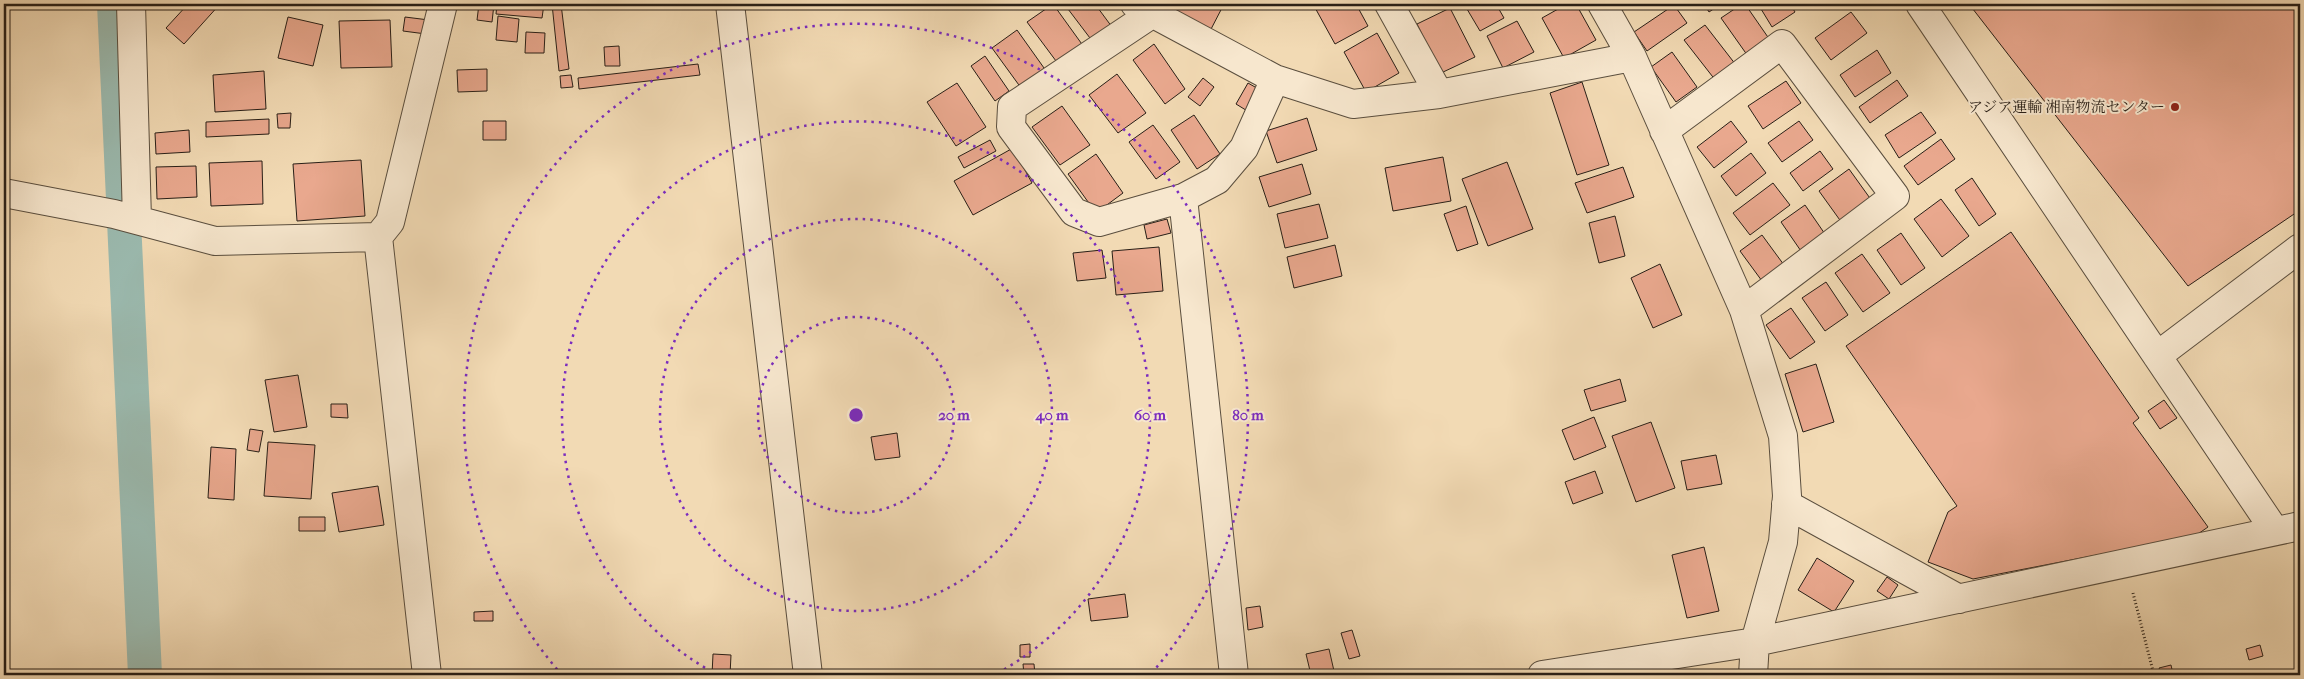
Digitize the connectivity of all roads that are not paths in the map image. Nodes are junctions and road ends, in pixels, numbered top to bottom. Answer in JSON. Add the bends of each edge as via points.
{"nodes":[{"id":1,"x":131,"y":4,"type":"edge"},
{"id":2,"x":443,"y":4,"type":"edge"},
{"id":3,"x":730,"y":4,"type":"edge"},
{"id":4,"x":1389,"y":4,"type":"edge"},
{"id":5,"x":1920,"y":4,"type":"edge"},
{"id":6,"x":1605,"y":5,"type":"edge"},
{"id":7,"x":1144,"y":8,"type":"edge"},
{"id":8,"x":1632,"y":57,"type":"junction"},
{"id":9,"x":1275,"y":79,"type":"junction"},
{"id":10,"x":1440,"y":94,"type":"junction"},
{"id":11,"x":1664,"y":131,"type":"junction"},
{"id":12,"x":4,"y":194,"type":"edge"},
{"id":13,"x":1183,"y":198,"type":"junction"},
{"id":14,"x":126,"y":217,"type":"junction"},
{"id":15,"x":378,"y":237,"type":"junction"},
{"id":16,"x":2300,"y":248,"type":"edge"},
{"id":17,"x":1744,"y":310,"type":"junction"},
{"id":18,"x":2157,"y":356,"type":"junction"},
{"id":19,"x":1786,"y":504,"type":"junction"},
{"id":20,"x":2288,"y":529,"type":"edge"},
{"id":21,"x":1959,"y":599,"type":"junction"},
{"id":22,"x":1755,"y":642,"type":"junction"},
{"id":23,"x":427,"y":675,"type":"edge"},
{"id":24,"x":808,"y":675,"type":"edge"},
{"id":25,"x":1234,"y":675,"type":"edge"},
{"id":26,"x":1542,"y":675,"type":"edge"},
{"id":27,"x":1753,"y":675,"type":"edge"}],
"edges":[{"from":1,"to":14,"type":"street"},
{"from":2,"to":15,"type":"street","via":[[390,222]]},
{"from":3,"to":24,"type":"street"},
{"from":4,"to":10,"type":"street"},
{"from":5,"to":18,"type":"street"},
{"from":6,"to":8,"type":"street"},
{"from":7,"to":9,"type":"street"},
{"from":7,"to":13,"type":"street","via":[[1012,107],[1011,128],[1074,212],[1099,222]]},
{"from":8,"to":10,"type":"street"},
{"from":8,"to":11,"type":"street"},
{"from":9,"to":10,"type":"street","via":[[1353,104]]},
{"from":9,"to":13,"type":"street","via":[[1244,148],[1217,180]]},
{"from":11,"to":17,"type":"street"},
{"from":11,"to":17,"type":"street","via":[[1782,44],[1895,196]]},
{"from":12,"to":14,"type":"street"},
{"from":13,"to":25,"type":"street"},
{"from":14,"to":15,"type":"street","via":[[215,241]]},
{"from":15,"to":23,"type":"street"},
{"from":16,"to":18,"type":"street"},
{"from":17,"to":19,"type":"street","via":[[1782,436]]},
{"from":18,"to":20,"type":"street"},
{"from":19,"to":21,"type":"street"},
{"from":19,"to":22,"type":"street","via":[[1783,542]]},
{"from":20,"to":21,"type":"street"},
{"from":21,"to":22,"type":"street"},
{"from":22,"to":26,"type":"street"},
{"from":22,"to":27,"type":"street"}]}
